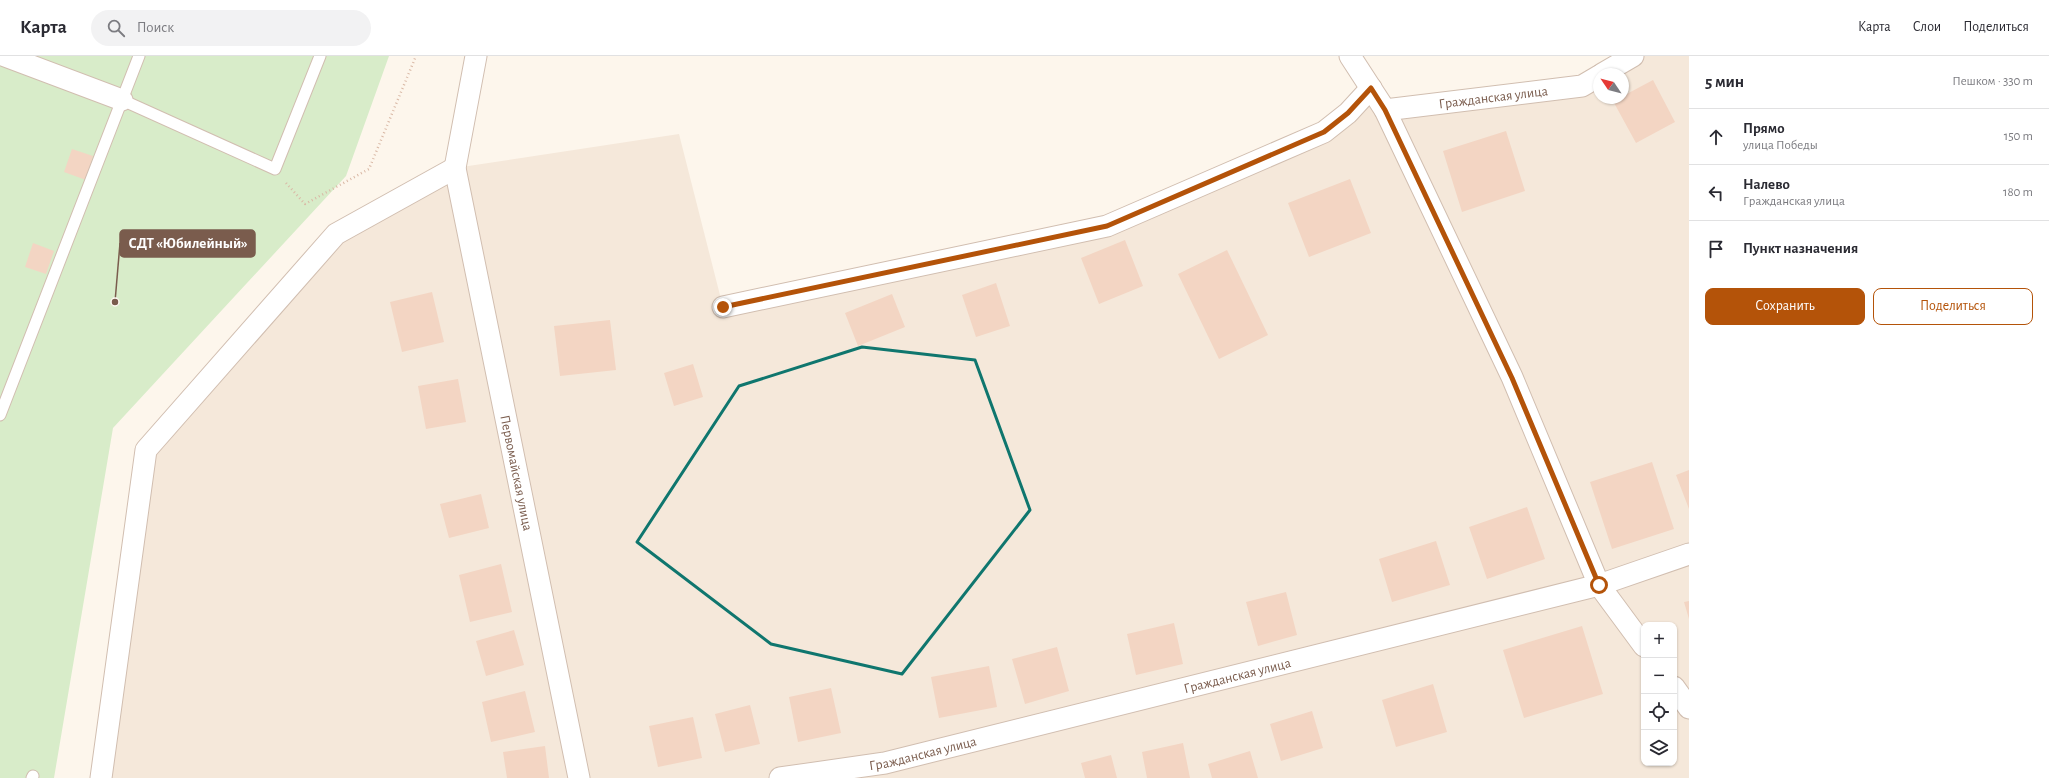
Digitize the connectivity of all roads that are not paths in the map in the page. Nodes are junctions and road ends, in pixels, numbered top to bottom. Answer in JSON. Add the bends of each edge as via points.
{"nodes":[{"id":1,"x":5,"y":56,"type":"edge"},
{"id":2,"x":139,"y":56,"type":"edge"},
{"id":3,"x":320,"y":56,"type":"edge"},
{"id":4,"x":476,"y":56,"type":"edge"},
{"id":5,"x":1350,"y":56,"type":"edge"},
{"id":6,"x":1633,"y":56,"type":"edge"},
{"id":7,"x":1612,"y":68,"type":"edge"},
{"id":8,"x":1593,"y":80,"type":"edge"},
{"id":9,"x":1371,"y":88,"type":"junction"},
{"id":10,"x":122,"y":100,"type":"junction"},
{"id":11,"x":1385,"y":110,"type":"junction"},
{"id":12,"x":456,"y":168,"type":"junction"},
{"id":13,"x":723,"y":307,"type":"dead end"},
{"id":14,"x":0,"y":415,"type":"edge"},
{"id":15,"x":1689,"y":554,"type":"edge"},
{"id":16,"x":1599,"y":585,"type":"junction"},
{"id":17,"x":1641,"y":642,"type":"edge"},
{"id":18,"x":1677,"y":691,"type":"edge"},
{"id":19,"x":1689,"y":708,"type":"edge"},
{"id":20,"x":100,"y":778,"type":"edge"},
{"id":21,"x":579,"y":778,"type":"edge"},
{"id":22,"x":780,"y":778,"type":"edge"}],
"edges":[{"from":1,"to":10,"type":"street"},
{"from":2,"to":10,"type":"lane"},
{"from":3,"to":10,"type":"lane","via":[[275,169]]},
{"from":4,"to":12,"type":"street"},
{"from":5,"to":9,"type":"street"},
{"from":6,"to":7,"type":"street"},
{"from":8,"to":11,"type":"street","name":"Гражданская улица","via":[[1582,86]]},
{"from":9,"to":11,"type":"street"},
{"from":9,"to":13,"type":"street","via":[[1348,113],[1324,132],[1107,226]]},
{"from":10,"to":14,"type":"lane"},
{"from":11,"to":16,"type":"street","via":[[1512,378]]},
{"from":12,"to":20,"type":"street","via":[[336,234],[146,450]]},
{"from":12,"to":21,"type":"street","name":"Первомайская улица"},
{"from":15,"to":16,"type":"street","name":"Гражданская улица"},
{"from":16,"to":17,"type":"street"},
{"from":16,"to":22,"type":"street","name":"Гражданская улица","via":[[885,763]]},
{"from":18,"to":19,"type":"street"}]}
